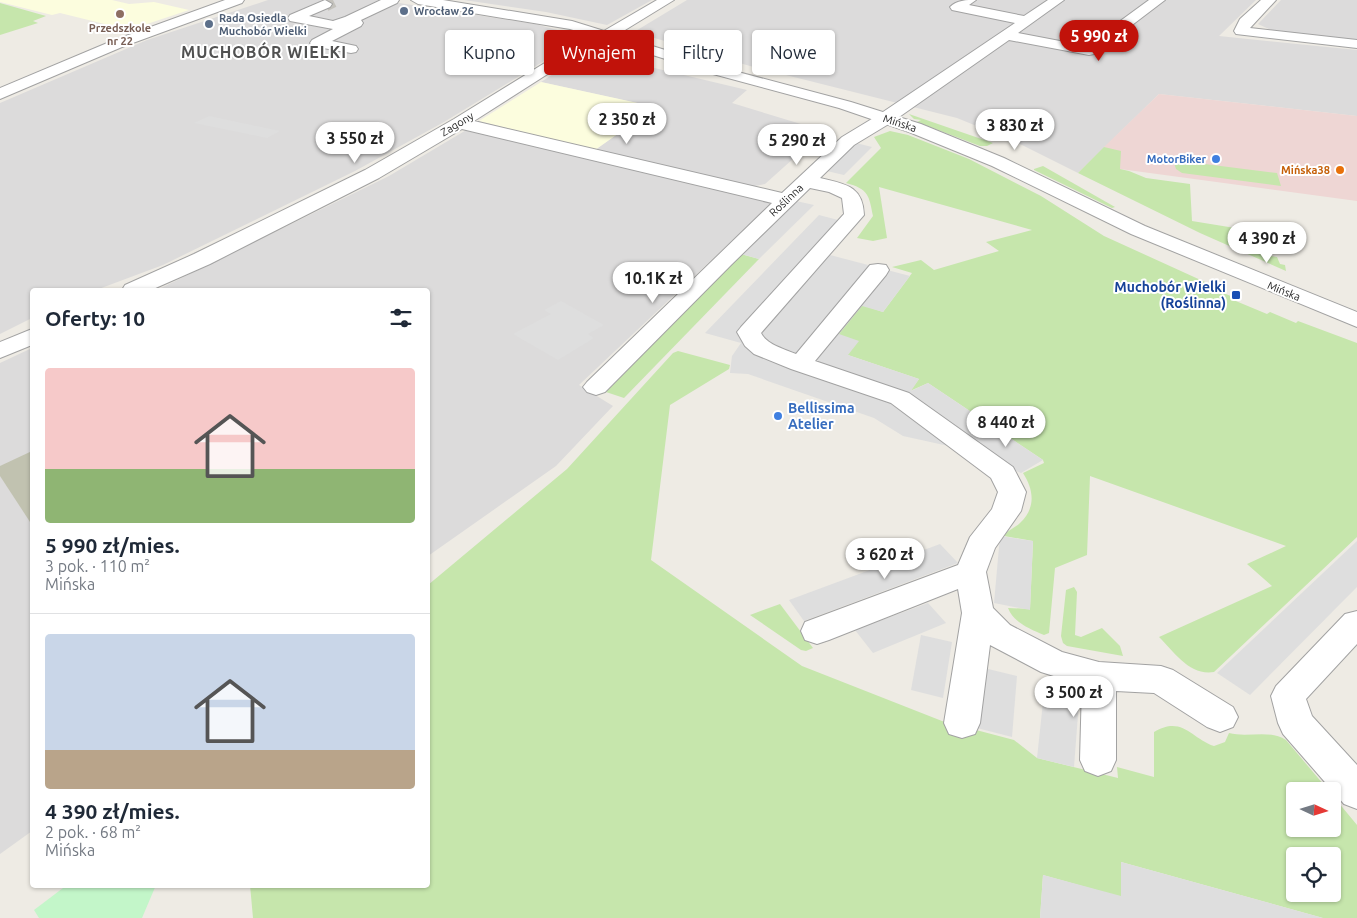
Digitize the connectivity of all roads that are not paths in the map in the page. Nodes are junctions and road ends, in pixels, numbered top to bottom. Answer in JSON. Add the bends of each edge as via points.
{"nodes":[{"id":1,"x":392,"y":0,"type":"edge"},
{"id":2,"x":418,"y":0,"type":"edge"},
{"id":3,"x":667,"y":0,"type":"edge"},
{"id":4,"x":970,"y":0,"type":"edge"},
{"id":5,"x":1056,"y":0,"type":"edge"},
{"id":6,"x":1158,"y":0,"type":"edge"},
{"id":7,"x":1269,"y":0,"type":"edge"},
{"id":8,"x":238,"y":1,"type":"edge"},
{"id":9,"x":326,"y":4,"type":"dead end"},
{"id":10,"x":350,"y":20,"type":"junction"},
{"id":11,"x":1026,"y":21,"type":"junction"},
{"id":12,"x":589,"y":30,"type":"edge"},
{"id":13,"x":616,"y":30,"type":"edge"},
{"id":14,"x":1014,"y":36,"type":"junction"},
{"id":15,"x":1357,"y":44,"type":"edge"},
{"id":16,"x":351,"y":49,"type":"dead end"},
{"id":17,"x":654,"y":50,"type":"edge"},
{"id":18,"x":544,"y":70,"type":"edge"},
{"id":19,"x":0,"y":94,"type":"edge"},
{"id":20,"x":886,"y":118,"type":"junction"},
{"id":21,"x":460,"y":122,"type":"junction"},
{"id":22,"x":806,"y":181,"type":"junction"},
{"id":23,"x":786,"y":200,"type":"junction"},
{"id":24,"x":878,"y":270,"type":"dead end"},
{"id":25,"x":137,"y":288,"type":"edge"},
{"id":26,"x":1357,"y":320,"type":"edge"},
{"id":27,"x":30,"y":337,"type":"edge"},
{"id":28,"x":0,"y":351,"type":"edge"},
{"id":29,"x":800,"y":364,"type":"junction"},
{"id":30,"x":596,"y":387,"type":"dead end"},
{"id":31,"x":970,"y":572,"type":"junction"},
{"id":32,"x":978,"y":613,"type":"junction"},
{"id":33,"x":1357,"y":623,"type":"edge"},
{"id":34,"x":817,"y":631,"type":"dead end"},
{"id":35,"x":1099,"y":676,"type":"junction"},
{"id":36,"x":1220,"y":717,"type":"dead end"},
{"id":37,"x":962,"y":723,"type":"dead end"},
{"id":38,"x":1098,"y":760,"type":"dead end"},
{"id":39,"x":1357,"y":792,"type":"edge"}],
"edges":[{"from":1,"to":10,"type":"street"},
{"from":2,"to":12,"type":"street","name":"Mińska","via":[[546,19]]},
{"from":3,"to":13,"type":"street","name":"Zagony"},
{"from":4,"to":11,"type":"street","via":[[957,7]]},
{"from":5,"to":11,"type":"street","name":"Roślinna"},
{"from":6,"to":14,"type":"street","via":[[1089,52]]},
{"from":7,"to":15,"type":"street","via":[[1245,22],[1241,31]]},
{"from":8,"to":19,"type":"street","via":[[126,41]]},
{"from":9,"to":10,"type":"street","via":[[295,18],[333,24]]},
{"from":10,"to":16,"type":"street","via":[[356,23],[317,43]]},
{"from":11,"to":14,"type":"street","name":"Roślinna"},
{"from":14,"to":20,"type":"street","name":"Roślinna"},
{"from":17,"to":20,"type":"street","name":"Mińska"},
{"from":18,"to":21,"type":"street","name":"Zagony"},
{"from":20,"to":22,"type":"street","name":"Roślinna","via":[[848,141]]},
{"from":20,"to":26,"type":"street","name":"Mińska","via":[[950,141],[1138,230]]},
{"from":21,"to":23,"type":"street"},
{"from":21,"to":25,"type":"street","name":"Zagony","via":[[355,183]]},
{"from":22,"to":23,"type":"street","name":"Roślinna"},
{"from":22,"to":29,"type":"street","via":[[850,195],[854,215],[749,332],[753,341],[763,349]]},
{"from":23,"to":30,"type":"street","name":"Roślinna"},
{"from":24,"to":29,"type":"street"},
{"from":27,"to":28,"type":"street"},
{"from":29,"to":31,"type":"street","via":[[900,398],[1003,473],[1012,492],[1006,511],[981,545]]},
{"from":31,"to":32,"type":"street"},
{"from":31,"to":34,"type":"street"},
{"from":32,"to":35,"type":"street","via":[[998,634],[1052,663]]},
{"from":32,"to":37,"type":"street"},
{"from":33,"to":39,"type":"street","via":[[1288,696],[1296,723]]},
{"from":35,"to":36,"type":"street","via":[[1161,680]]},
{"from":35,"to":38,"type":"street"}]}
